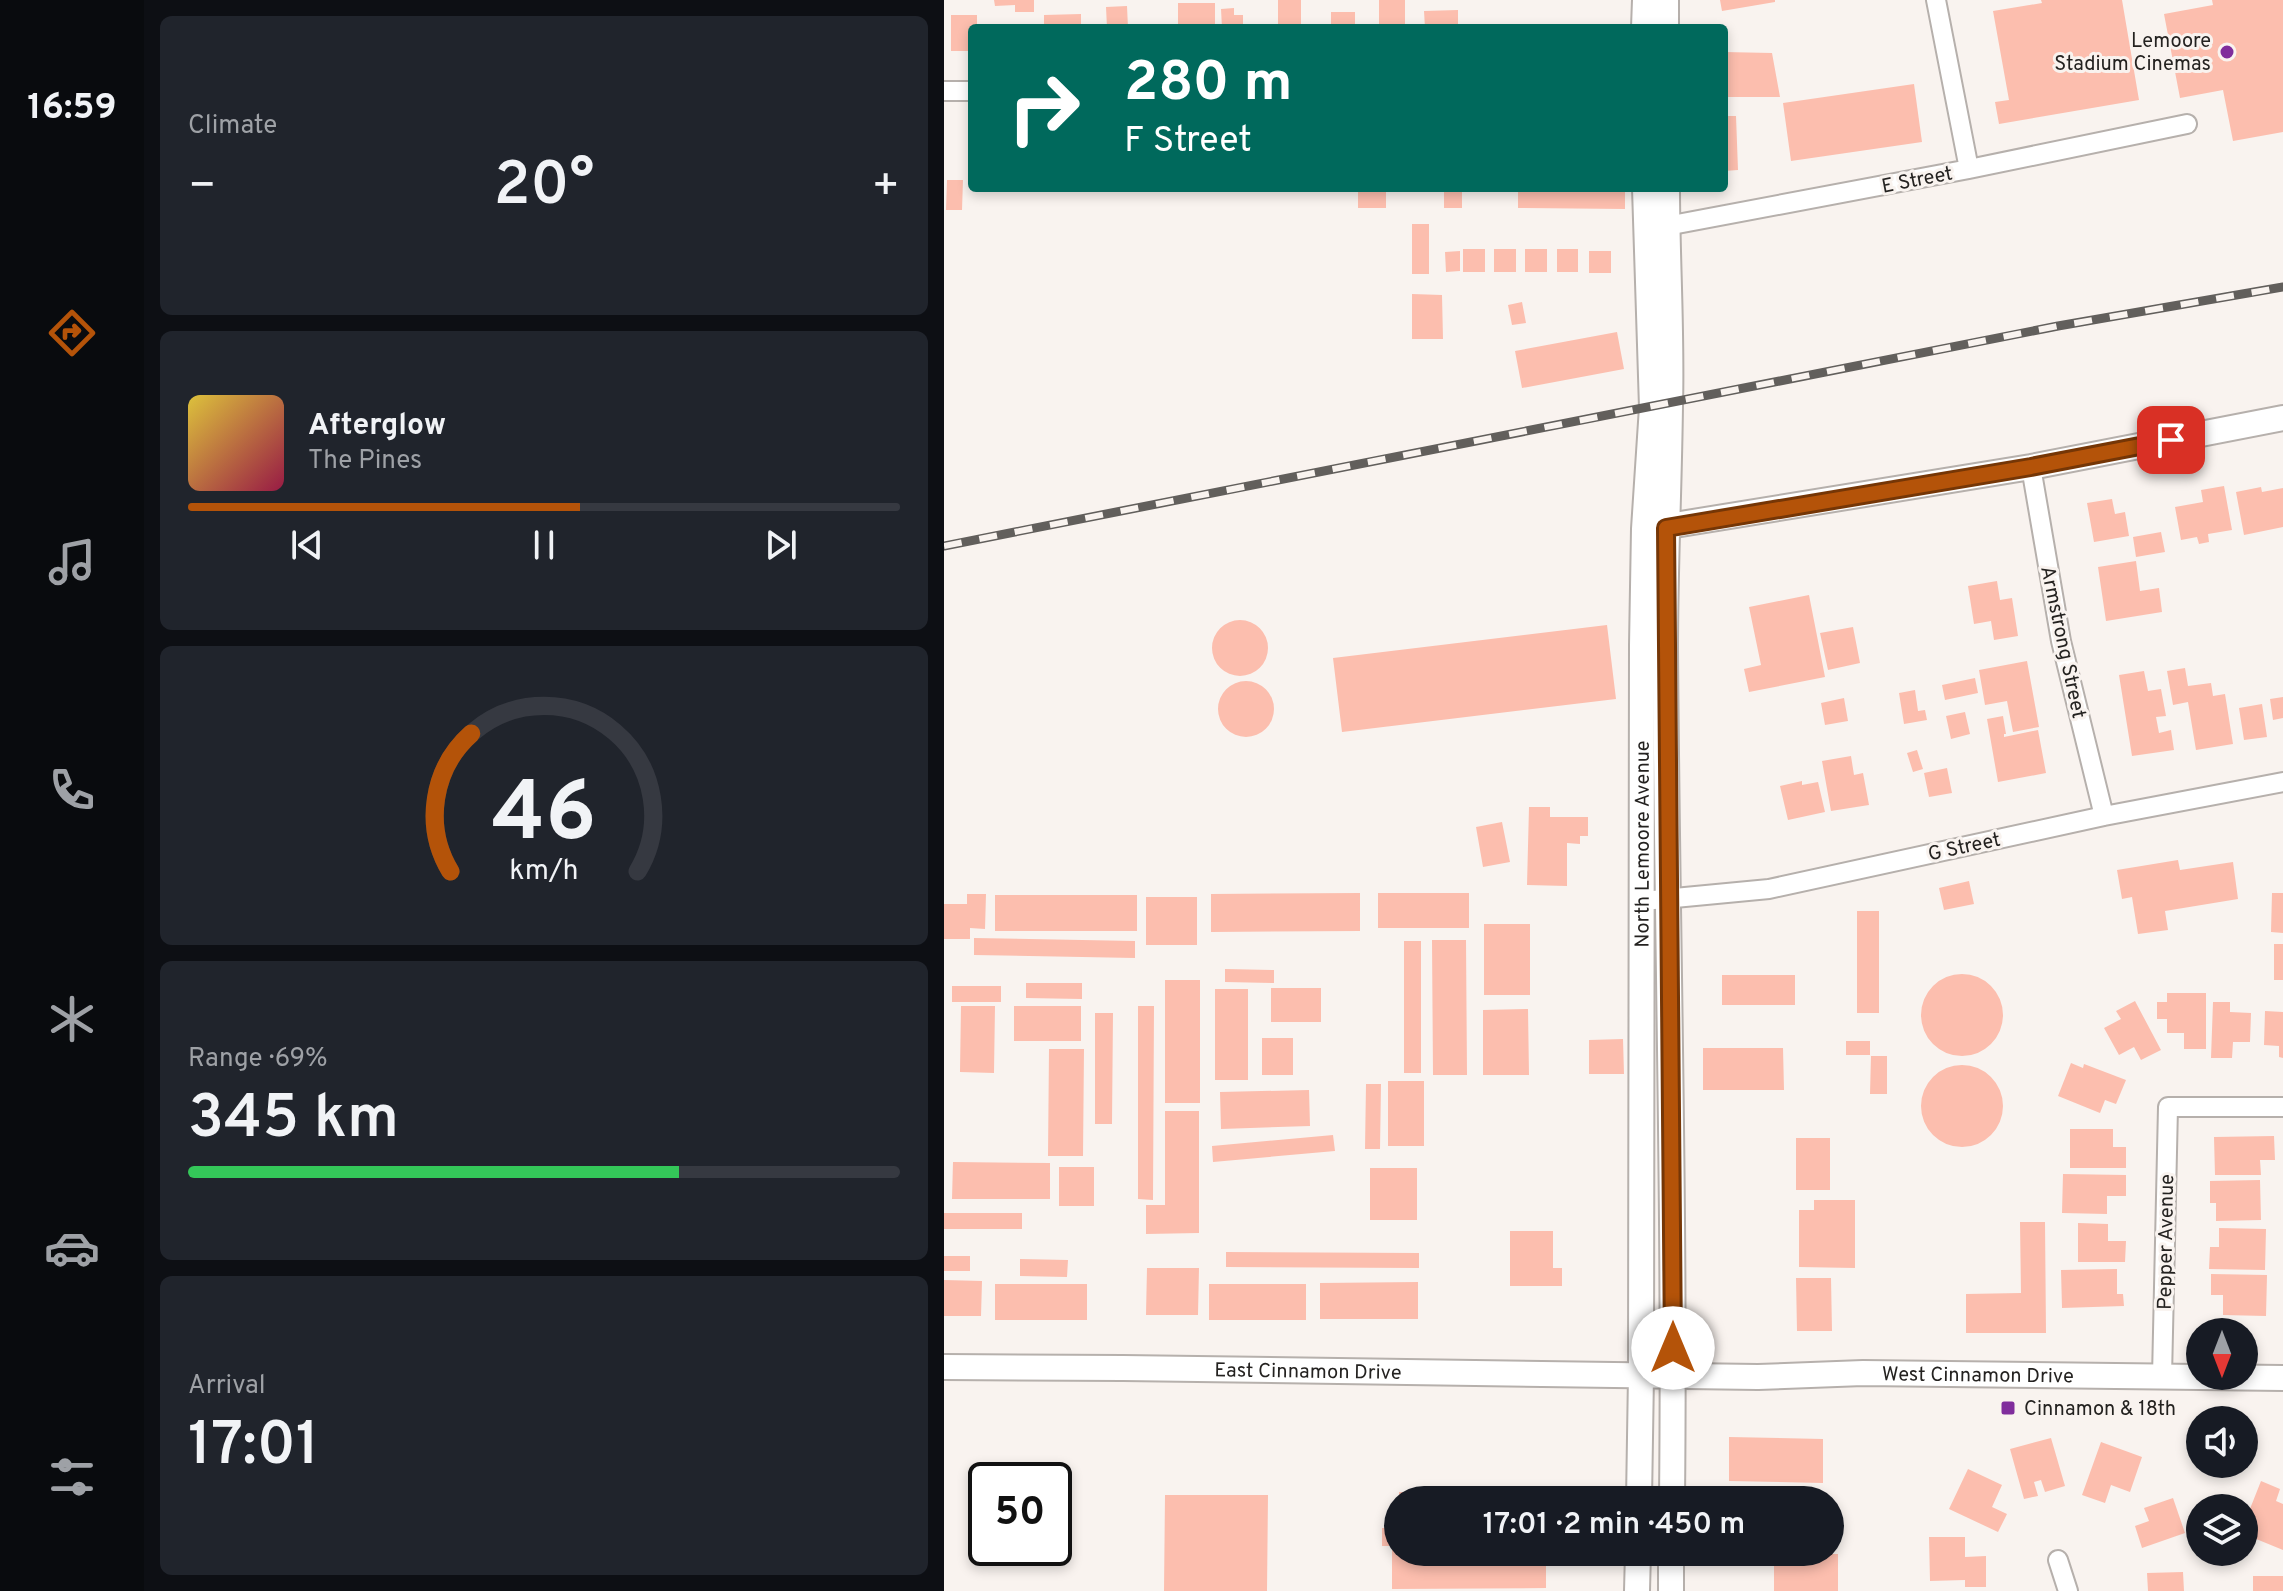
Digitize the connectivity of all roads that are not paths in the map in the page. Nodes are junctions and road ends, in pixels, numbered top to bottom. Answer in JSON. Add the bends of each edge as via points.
{"nodes":[{"id":1,"x":1645,"y":0,"type":"edge"},
{"id":2,"x":1666,"y":0,"type":"edge"},
{"id":3,"x":1936,"y":0,"type":"edge"},
{"id":4,"x":1644,"y":24,"type":"edge"},
{"id":5,"x":1666,"y":24,"type":"edge"},
{"id":6,"x":944,"y":91,"type":"edge"},
{"id":7,"x":968,"y":91,"type":"edge"},
{"id":8,"x":2187,"y":124,"type":"dead end"},
{"id":9,"x":1969,"y":169,"type":"junction"},
{"id":10,"x":1646,"y":192,"type":"edge"},
{"id":11,"x":1666,"y":192,"type":"edge"},
{"id":12,"x":1656,"y":228,"type":"junction"},
{"id":13,"x":2283,"y":418,"type":"edge"},
{"id":14,"x":2031,"y":467,"type":"junction"},
{"id":15,"x":1655,"y":528,"type":"junction"},
{"id":16,"x":2283,"y":782,"type":"edge"},
{"id":17,"x":2104,"y":816,"type":"junction"},
{"id":18,"x":1669,"y":900,"type":"junction"},
{"id":19,"x":1643,"y":901,"type":"junction"},
{"id":20,"x":2283,"y":1107,"type":"edge"},
{"id":21,"x":944,"y":1367,"type":"edge"},
{"id":22,"x":1641,"y":1375,"type":"junction"},
{"id":23,"x":1673,"y":1376,"type":"junction"},
{"id":24,"x":2162,"y":1377,"type":"junction"},
{"id":25,"x":2283,"y":1378,"type":"edge"},
{"id":26,"x":1639,"y":1486,"type":"edge"},
{"id":27,"x":1672,"y":1486,"type":"edge"},
{"id":28,"x":2058,"y":1560,"type":"dead end"},
{"id":29,"x":1638,"y":1566,"type":"edge"},
{"id":30,"x":1671,"y":1566,"type":"edge"},
{"id":31,"x":1637,"y":1591,"type":"edge"},
{"id":32,"x":1671,"y":1591,"type":"edge"},
{"id":33,"x":2068,"y":1591,"type":"edge"}],
"edges":[{"from":1,"to":4,"type":"main road"},
{"from":2,"to":5,"type":"main road"},
{"from":3,"to":9,"type":"street"},
{"from":6,"to":7,"type":"street"},
{"from":8,"to":9,"type":"street","name":"E Street"},
{"from":9,"to":12,"type":"street","name":"E Street"},
{"from":10,"to":12,"type":"main road","name":"North Lemoore Avenue"},
{"from":11,"to":12,"type":"main road","name":"North Lemoore Avenue"},
{"from":12,"to":15,"type":"main road","name":"North Lemoore Avenue","via":[[1670,404]]},
{"from":13,"to":14,"type":"main road"},
{"from":14,"to":15,"type":"main road"},
{"from":14,"to":17,"type":"street","name":"Armstrong Street","via":[[2061,641]]},
{"from":15,"to":18,"type":"main road","name":"North Lemoore Avenue"},
{"from":15,"to":19,"type":"main road","name":"North Lemoore Avenue","via":[[1642,645]]},
{"from":16,"to":17,"type":"street","name":"G Street"},
{"from":17,"to":18,"type":"street","name":"G Street","via":[[1769,889]]},
{"from":18,"to":19,"type":"street","name":"G Street"},
{"from":18,"to":23,"type":"main road","name":"North Lemoore Avenue"},
{"from":19,"to":22,"type":"main road","name":"North Lemoore Avenue"},
{"from":20,"to":24,"type":"street","name":"Pepper Avenue","via":[[2168,1107]]},
{"from":21,"to":22,"type":"main road","name":"East Cinnamon Drive"},
{"from":22,"to":23,"type":"main road","name":"East Cinnamon Drive"},
{"from":22,"to":26,"type":"main road","name":"North Lemoore Avenue"},
{"from":23,"to":24,"type":"main road","name":"West Cinnamon Drive"},
{"from":23,"to":27,"type":"main road","name":"North Lemoore Avenue"},
{"from":24,"to":25,"type":"main road","name":"West Cinnamon Drive"},
{"from":28,"to":33,"type":"street"},
{"from":29,"to":31,"type":"main road"},
{"from":30,"to":32,"type":"main road"}]}
